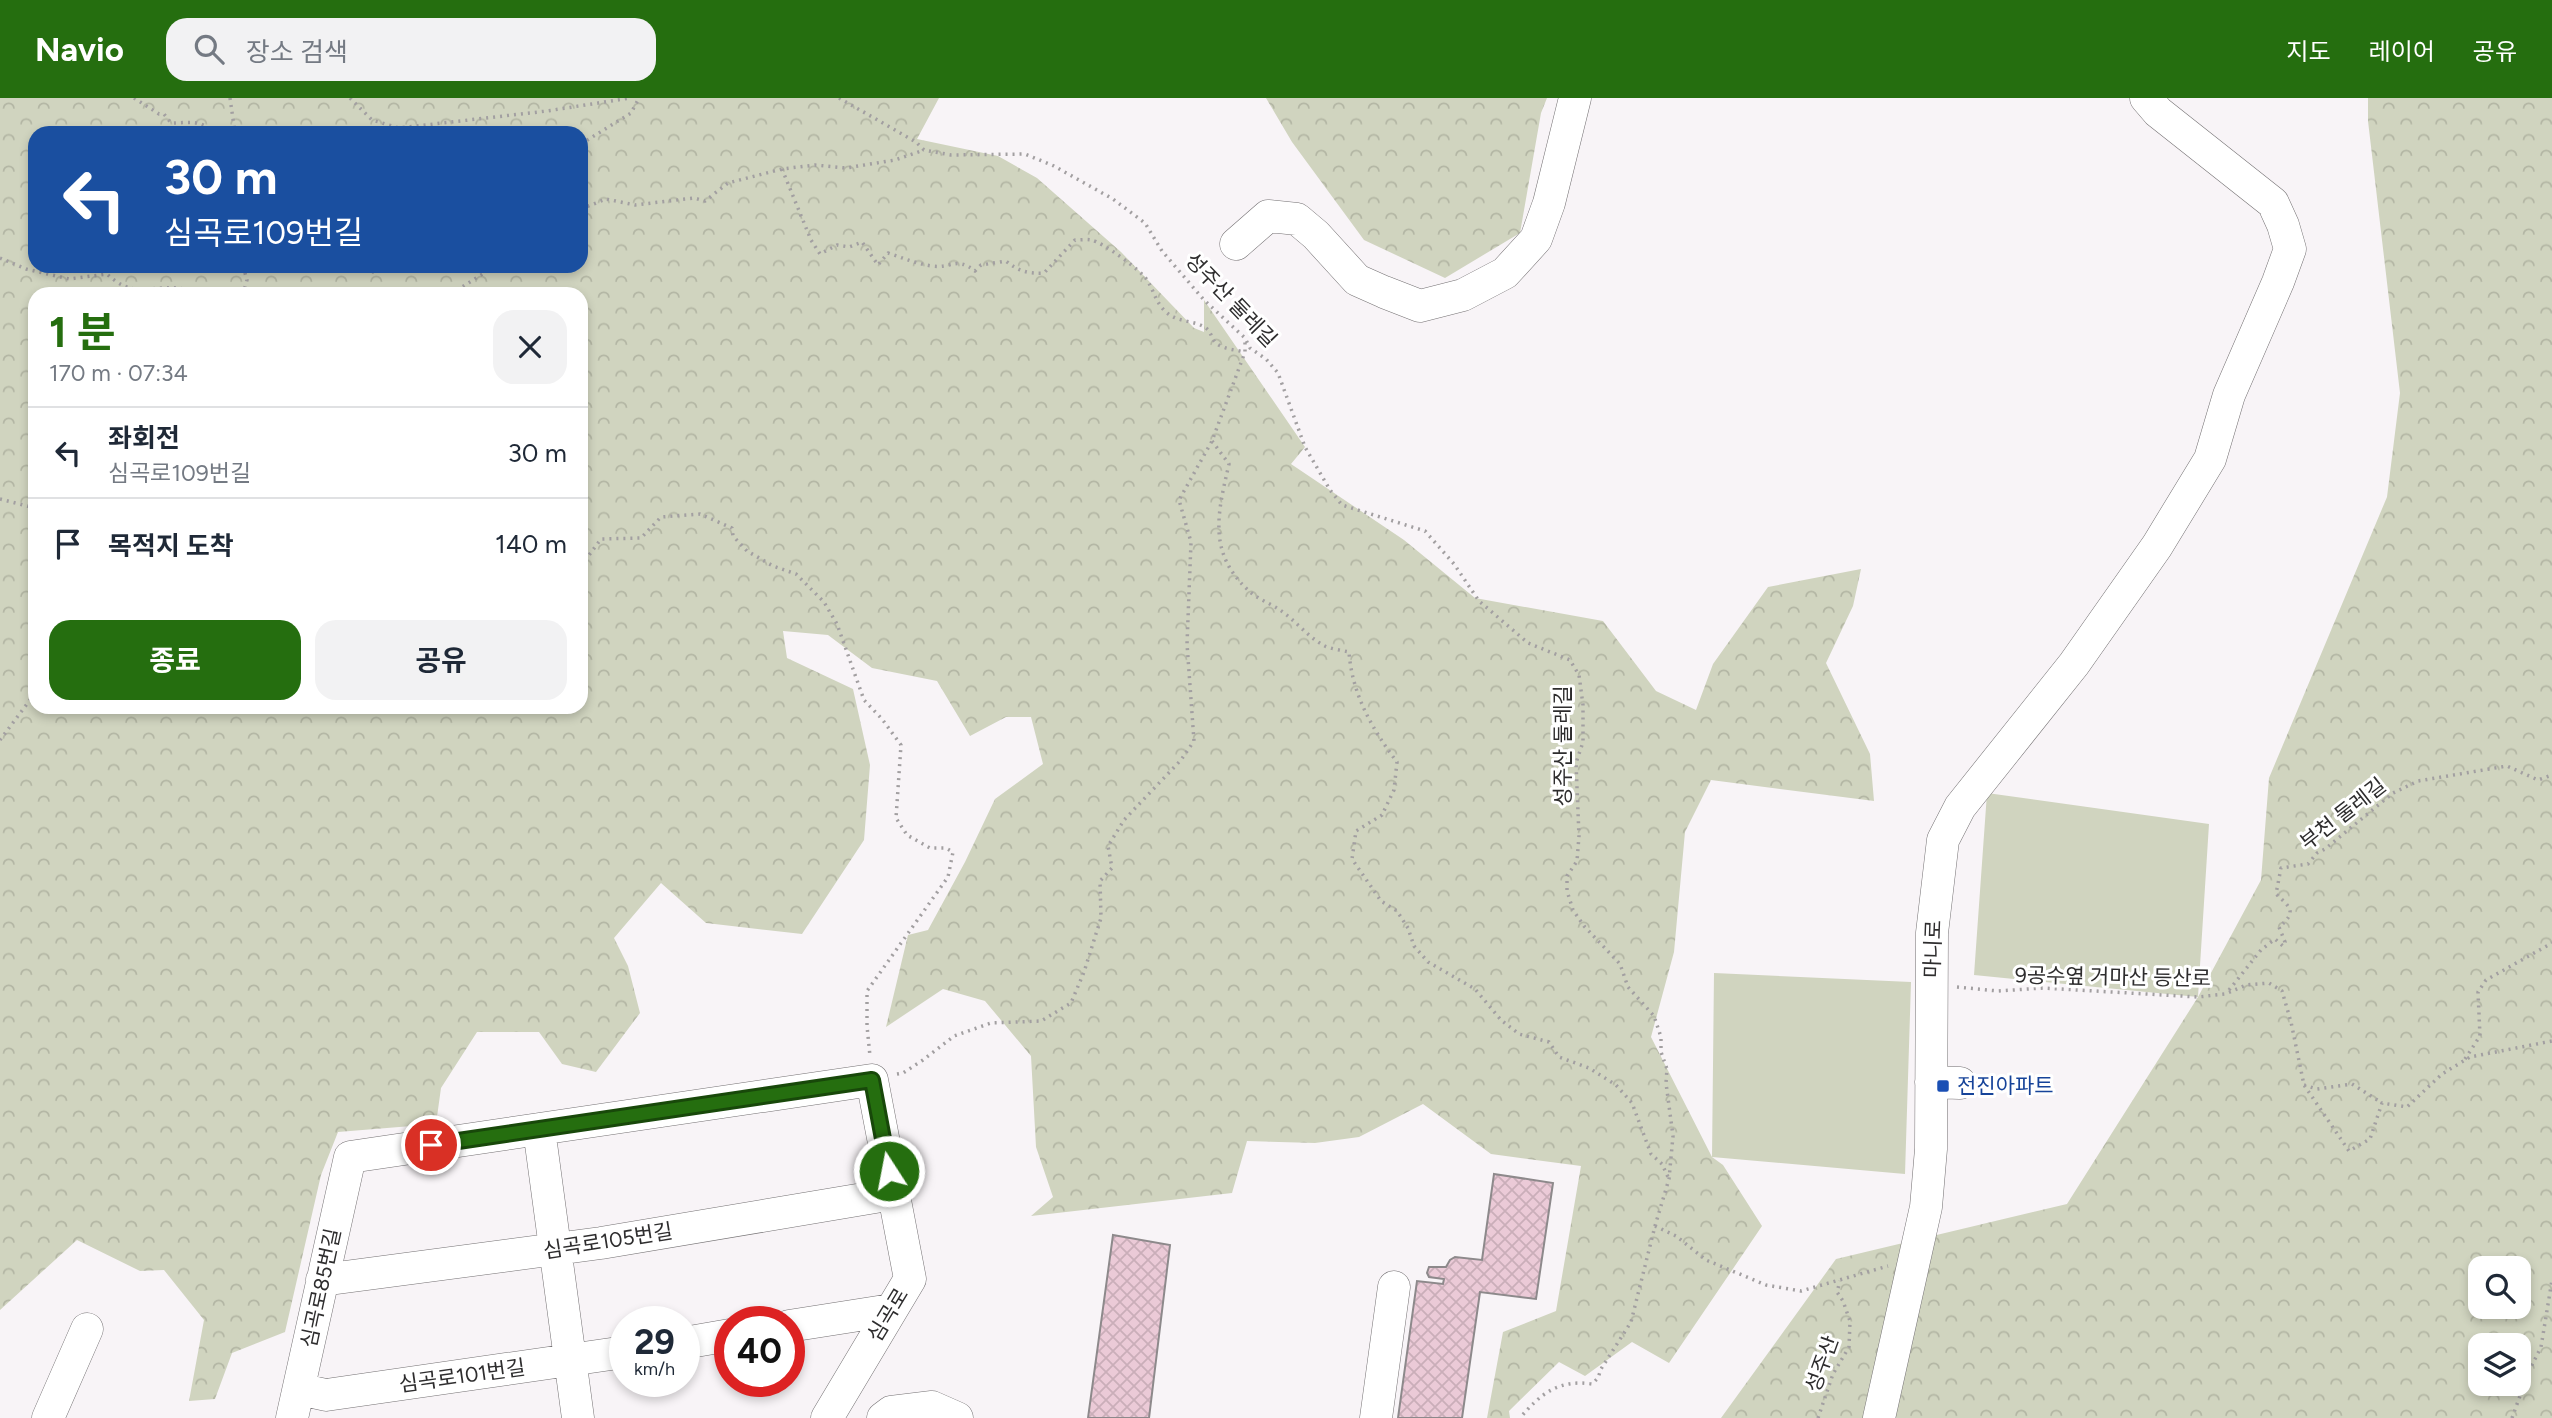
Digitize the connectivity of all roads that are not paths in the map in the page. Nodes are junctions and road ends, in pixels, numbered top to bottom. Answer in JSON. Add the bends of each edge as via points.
{"nodes":[{"id":1,"x":1575,"y":98,"type":"edge"},
{"id":2,"x":2146,"y":98,"type":"edge"},
{"id":3,"x":1236,"y":244,"type":"dead end"},
{"id":4,"x":539,"y":1129,"type":"junction"},
{"id":5,"x":893,"y":1194,"type":"junction"},
{"id":6,"x":555,"y":1249,"type":"junction"},
{"id":7,"x":322,"y":1280,"type":"junction"},
{"id":8,"x":1394,"y":1287,"type":"dead end"},
{"id":9,"x":891,"y":1310,"type":"junction"},
{"id":10,"x":805,"y":1323,"type":"edge"},
{"id":11,"x":86,"y":1329,"type":"dead end"},
{"id":12,"x":609,"y":1354,"type":"edge"},
{"id":13,"x":561,"y":1362,"type":"junction"},
{"id":14,"x":296,"y":1404,"type":"edge"},
{"id":15,"x":48,"y":1418,"type":"edge"},
{"id":16,"x":559,"y":1418,"type":"edge"},
{"id":17,"x":578,"y":1418,"type":"edge"},
{"id":18,"x":827,"y":1418,"type":"edge"},
{"id":19,"x":883,"y":1418,"type":"edge"},
{"id":20,"x":957,"y":1418,"type":"edge"},
{"id":21,"x":1376,"y":1418,"type":"edge"},
{"id":22,"x":1880,"y":1418,"type":"edge"}],
"edges":[{"from":1,"to":3,"type":"street","via":[[1536,239],[1505,273],[1463,295],[1420,306],[1357,280],[1297,219],[1268,216]]},
{"from":2,"to":22,"type":"street","name":"마니로","via":[[2273,203],[2290,249],[2229,395],[2210,459],[2157,546],[2074,664],[1960,807],[1943,840],[1931,987],[1945,1082],[1931,1149],[1926,1207]]},
{"from":4,"to":5,"type":"street","name":"심곡로","via":[[872,1080]]},
{"from":4,"to":6,"type":"street"},
{"from":4,"to":7,"type":"street","name":"심곡로85번길","via":[[350,1157]]},
{"from":5,"to":6,"type":"street","name":"심곡로105번길"},
{"from":5,"to":9,"type":"street","name":"심곡로","via":[[910,1279]]},
{"from":6,"to":7,"type":"street","name":"심곡로105번길"},
{"from":6,"to":13,"type":"street"},
{"from":7,"to":14,"type":"street","name":"심곡로85번길"},
{"from":8,"to":21,"type":"street"},
{"from":9,"to":10,"type":"street"},
{"from":9,"to":18,"type":"street","name":"심곡로"},
{"from":11,"to":15,"type":"street"},
{"from":12,"to":13,"type":"street","name":"심곡로101번길"},
{"from":13,"to":14,"type":"street","name":"심곡로101번길","via":[[326,1395]]},
{"from":13,"to":16,"type":"street"},
{"from":13,"to":17,"type":"street"},
{"from":19,"to":20,"type":"street","via":[[891,1412],[932,1408]]}]}
